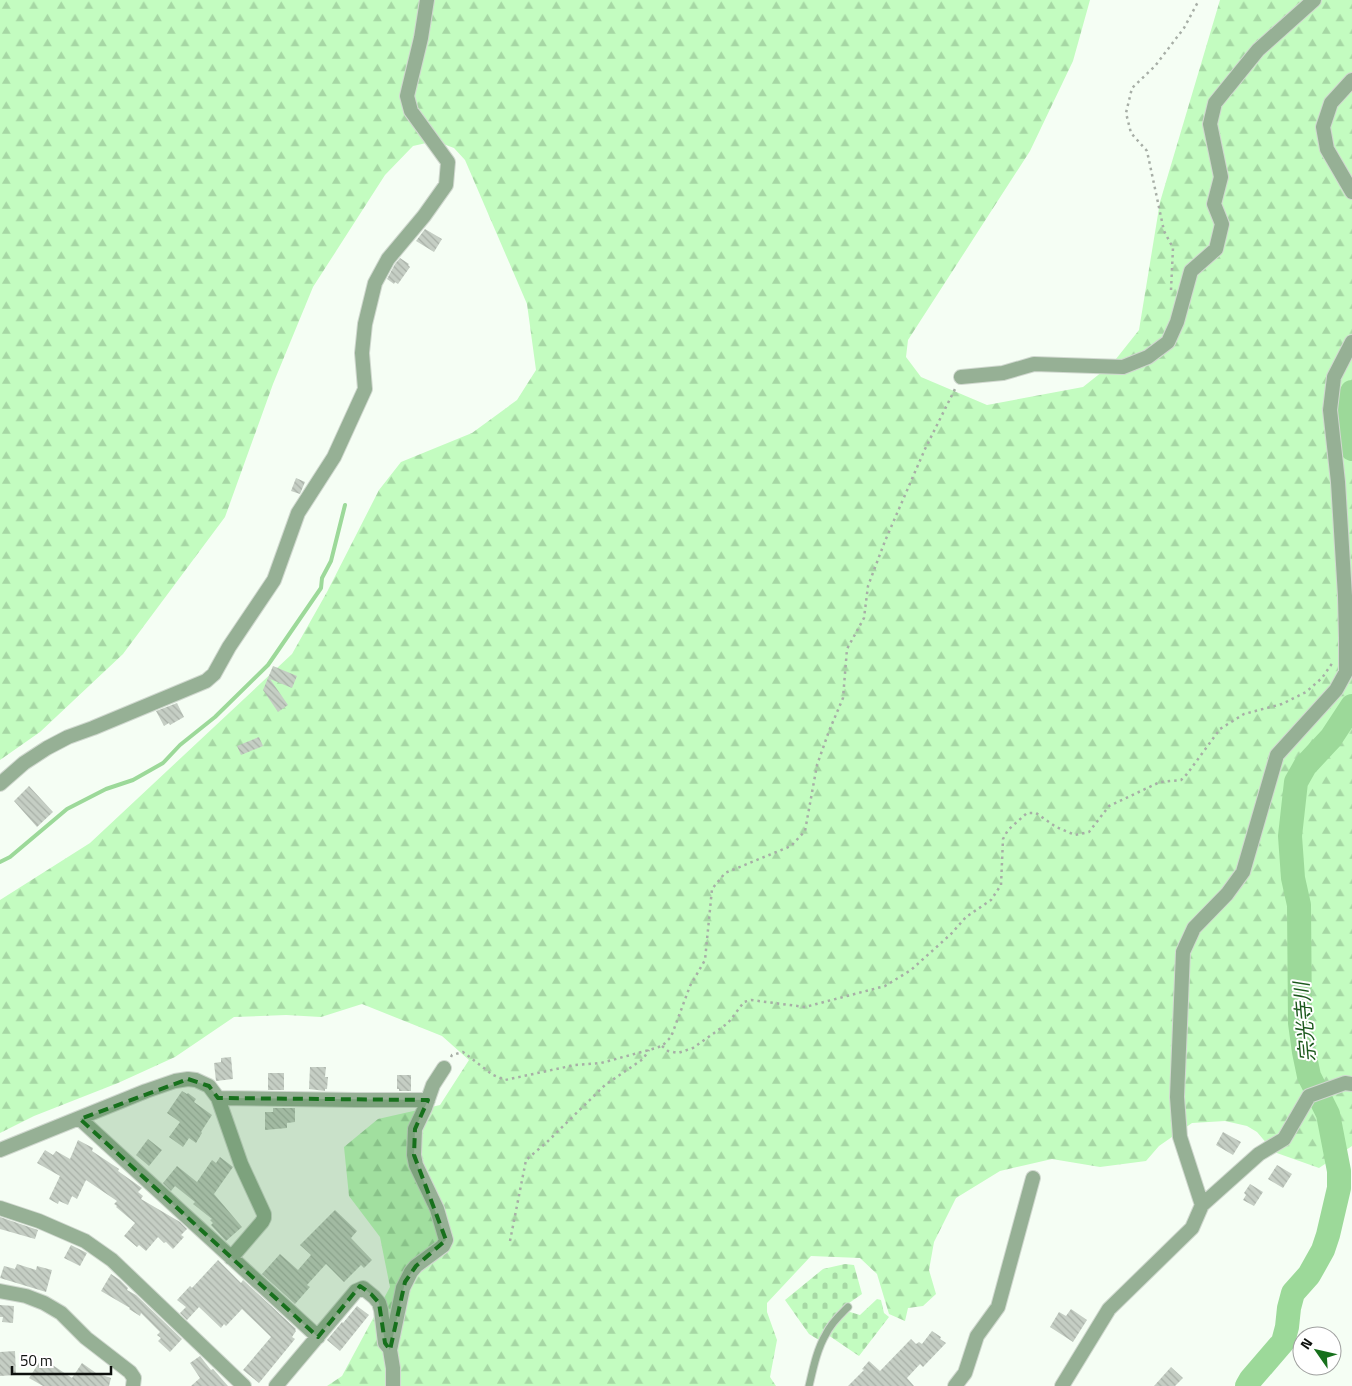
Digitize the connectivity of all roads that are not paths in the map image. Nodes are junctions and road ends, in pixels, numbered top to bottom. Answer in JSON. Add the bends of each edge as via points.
{"nodes":[{"id":1,"x":427,"y":0,"type":"edge"},
{"id":2,"x":1314,"y":0,"type":"edge"},
{"id":3,"x":1352,"y":80,"type":"edge"},
{"id":4,"x":1352,"y":192,"type":"edge"},
{"id":5,"x":1352,"y":342,"type":"edge"},
{"id":6,"x":961,"y":377,"type":"road end"},
{"id":7,"x":0,"y":784,"type":"edge"},
{"id":8,"x":444,"y":1068,"type":"road end"},
{"id":9,"x":1352,"y":1084,"type":"edge"},
{"id":10,"x":218,"y":1098,"type":"junction"},
{"id":11,"x":428,"y":1100,"type":"junction"},
{"id":12,"x":80,"y":1119,"type":"junction"},
{"id":13,"x":0,"y":1150,"type":"edge"},
{"id":14,"x":1033,"y":1178,"type":"dead end"},
{"id":15,"x":1202,"y":1205,"type":"junction"},
{"id":16,"x":0,"y":1208,"type":"edge"},
{"id":17,"x":231,"y":1258,"type":"junction"},
{"id":18,"x":0,"y":1291,"type":"edge"},
{"id":19,"x":848,"y":1307,"type":"dead end"},
{"id":20,"x":318,"y":1336,"type":"junction"},
{"id":21,"x":390,"y":1350,"type":"junction"},
{"id":22,"x":134,"y":1386,"type":"edge"},
{"id":23,"x":244,"y":1386,"type":"edge"},
{"id":24,"x":276,"y":1386,"type":"edge"},
{"id":25,"x":394,"y":1386,"type":"edge"},
{"id":26,"x":809,"y":1386,"type":"edge"},
{"id":27,"x":955,"y":1386,"type":"edge"},
{"id":28,"x":1062,"y":1386,"type":"edge"}],
"edges":[{"from":1,"to":7,"type":"street","via":[[407,96],[411,111],[448,162],[446,185],[388,259],[375,284],[365,324],[362,354],[365,389],[334,457],[298,513],[274,580],[206,682],[68,737],[24,763]]},
{"from":2,"to":6,"type":"street","via":[[1258,50],[1215,103],[1210,124],[1221,177],[1214,204],[1222,224],[1216,249],[1191,271],[1168,342],[1148,357],[1123,367],[1034,364],[1003,373]]},
{"from":3,"to":4,"type":"street","via":[[1331,103],[1323,127],[1327,149]]},
{"from":5,"to":15,"type":"street","via":[[1334,377],[1330,410],[1345,596],[1346,672],[1336,690],[1277,755],[1242,872],[1227,894],[1194,928],[1184,952],[1177,1097],[1180,1137]]},
{"from":8,"to":11,"type":"street"},
{"from":9,"to":15,"type":"street","via":[[1345,1083],[1309,1096],[1284,1139],[1260,1154]]},
{"from":10,"to":11,"type":"street"},
{"from":10,"to":12,"type":"street","via":[[209,1086],[188,1079],[146,1091]]},
{"from":10,"to":17,"type":"street","via":[[238,1158],[264,1214]]},
{"from":11,"to":21,"type":"street","via":[[415,1129],[414,1155],[446,1240],[443,1246],[416,1266],[405,1282]]},
{"from":12,"to":13,"type":"street"},
{"from":12,"to":17,"type":"street"},
{"from":14,"to":27,"type":"street","via":[[998,1307],[977,1336],[965,1373]]},
{"from":15,"to":28,"type":"street","via":[[1192,1228],[1109,1309]]},
{"from":16,"to":23,"type":"street","via":[[86,1241],[112,1260]]},
{"from":17,"to":20,"type":"street"},
{"from":18,"to":22,"type":"street","via":[[26,1296],[61,1313],[86,1338],[130,1372]]},
{"from":19,"to":26,"type":"lane","via":[[826,1333]]},
{"from":20,"to":21,"type":"street","via":[[356,1291],[363,1288],[379,1303],[385,1343]]},
{"from":20,"to":24,"type":"street"},
{"from":21,"to":25,"type":"street"}]}
